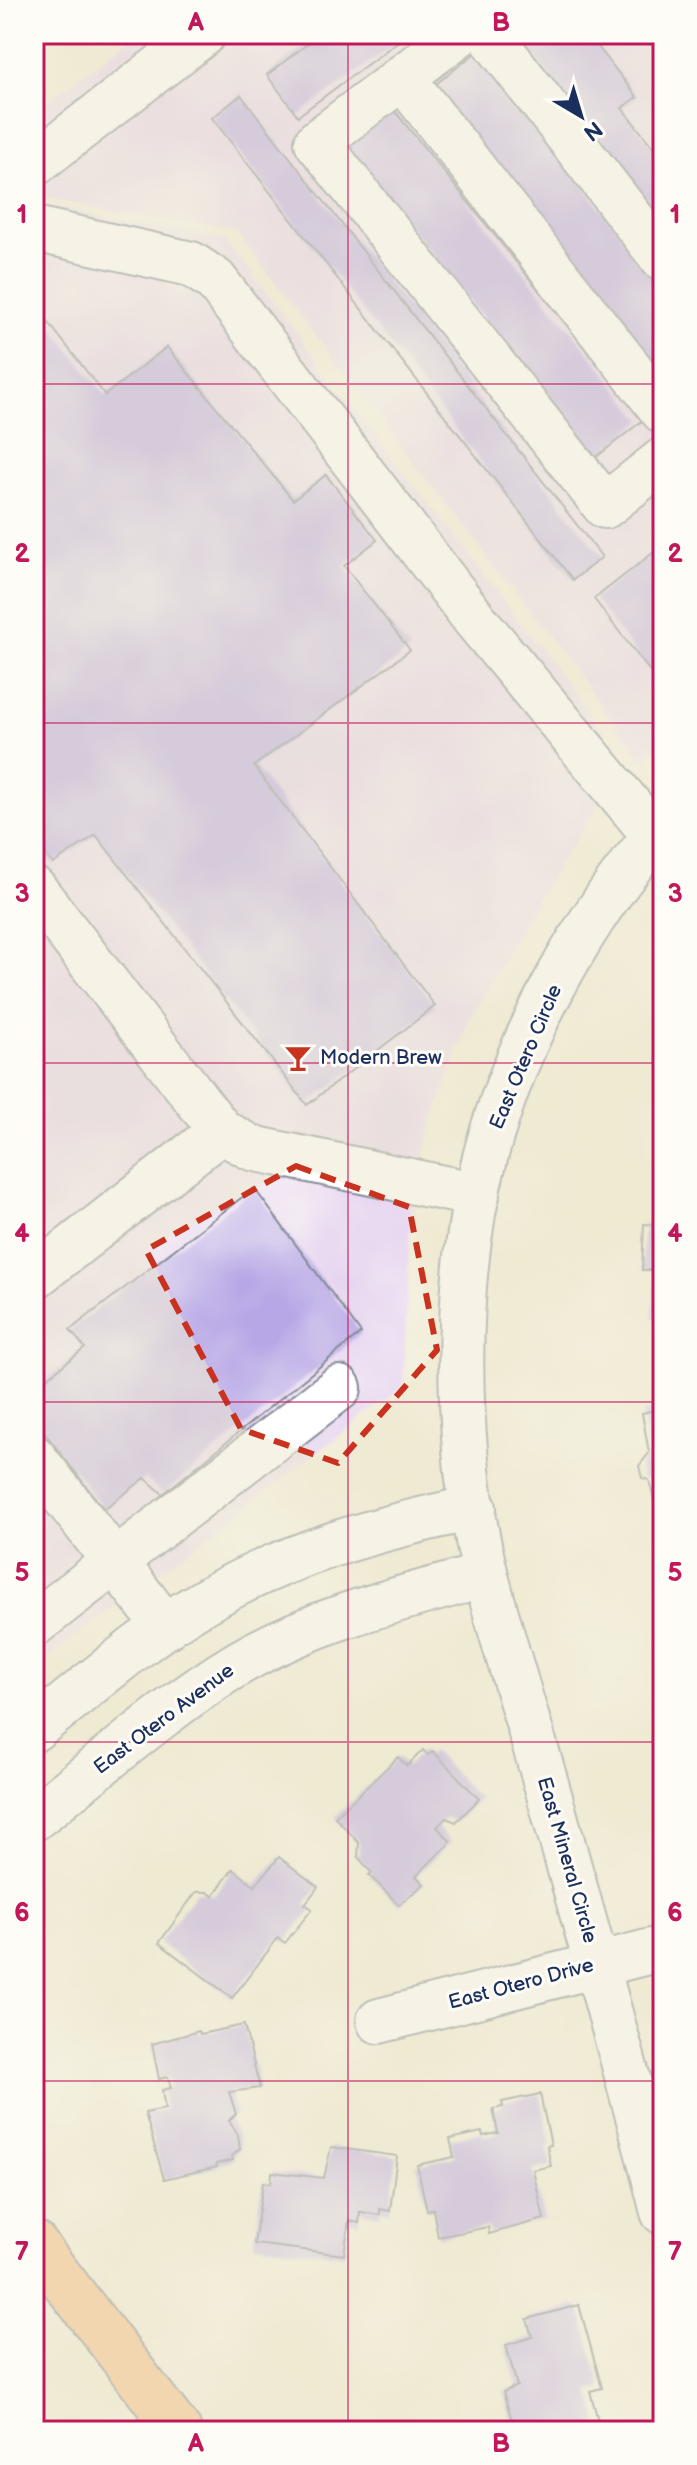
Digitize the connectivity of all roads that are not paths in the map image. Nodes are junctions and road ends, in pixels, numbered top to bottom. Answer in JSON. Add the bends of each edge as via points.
{"nodes":[{"id":1,"x":203,"y":34,"type":"edge"},
{"id":2,"x":459,"y":34,"type":"edge"},
{"id":3,"x":489,"y":34,"type":"edge"},
{"id":4,"x":402,"y":77,"type":"junction"},
{"id":5,"x":34,"y":164,"type":"edge"},
{"id":6,"x":34,"y":229,"type":"edge"},
{"id":7,"x":663,"y":259,"type":"edge"},
{"id":8,"x":663,"y":411,"type":"edge"},
{"id":9,"x":663,"y":460,"type":"edge"},
{"id":10,"x":659,"y":832,"type":"edge"},
{"id":11,"x":34,"y":889,"type":"edge"},
{"id":12,"x":221,"y":1131,"type":"junction"},
{"id":13,"x":477,"y":1195,"type":"junction"},
{"id":14,"x":34,"y":1277,"type":"edge"},
{"id":15,"x":339,"y":1388,"type":"dead end"},
{"id":16,"x":34,"y":1458,"type":"edge"},
{"id":17,"x":474,"y":1508,"type":"junction"},
{"id":18,"x":115,"y":1562,"type":"junction"},
{"id":19,"x":486,"y":1575,"type":"junction"},
{"id":20,"x":36,"y":1619,"type":"edge"},
{"id":21,"x":166,"y":1627,"type":"junction"},
{"id":22,"x":34,"y":1729,"type":"edge"},
{"id":23,"x":34,"y":1818,"type":"edge"},
{"id":24,"x":663,"y":1948,"type":"edge"},
{"id":25,"x":596,"y":1965,"type":"junction"},
{"id":26,"x":379,"y":2021,"type":"dead end"},
{"id":27,"x":663,"y":2212,"type":"edge"},
{"id":28,"x":34,"y":2243,"type":"edge"},
{"id":29,"x":179,"y":2431,"type":"edge"}],
"edges":[{"from":1,"to":5,"type":"street"},
{"from":2,"to":4,"type":"street"},
{"from":3,"to":7,"type":"street"},
{"from":4,"to":8,"type":"street"},
{"from":4,"to":9,"type":"street","via":[[317,142],[605,506]]},
{"from":6,"to":10,"type":"street","via":[[191,264],[215,280],[476,621]]},
{"from":10,"to":13,"type":"street","name":"East Otero Circle","via":[[614,888],[536,1023],[506,1094]]},
{"from":11,"to":12,"type":"street"},
{"from":12,"to":13,"type":"street","via":[[252,1148]]},
{"from":12,"to":14,"type":"street"},
{"from":13,"to":17,"type":"street","name":"East Otero Circle","via":[[461,1348],[462,1417]]},
{"from":15,"to":18,"type":"street"},
{"from":16,"to":18,"type":"street"},
{"from":17,"to":19,"type":"street","name":"East Mineral Circle"},
{"from":17,"to":21,"type":"street","via":[[355,1536],[265,1572]]},
{"from":18,"to":20,"type":"street"},
{"from":18,"to":21,"type":"street"},
{"from":19,"to":23,"type":"street","name":"East Otero Avenue","via":[[355,1612],[240,1662]]},
{"from":19,"to":25,"type":"street","name":"East Mineral Circle"},
{"from":21,"to":22,"type":"street"},
{"from":24,"to":25,"type":"street","name":"East Otero Drive"},
{"from":25,"to":26,"type":"street","name":"East Otero Drive"},
{"from":25,"to":27,"type":"street","name":"East Mineral Circle"},
{"from":28,"to":29,"type":"main road"}]}
